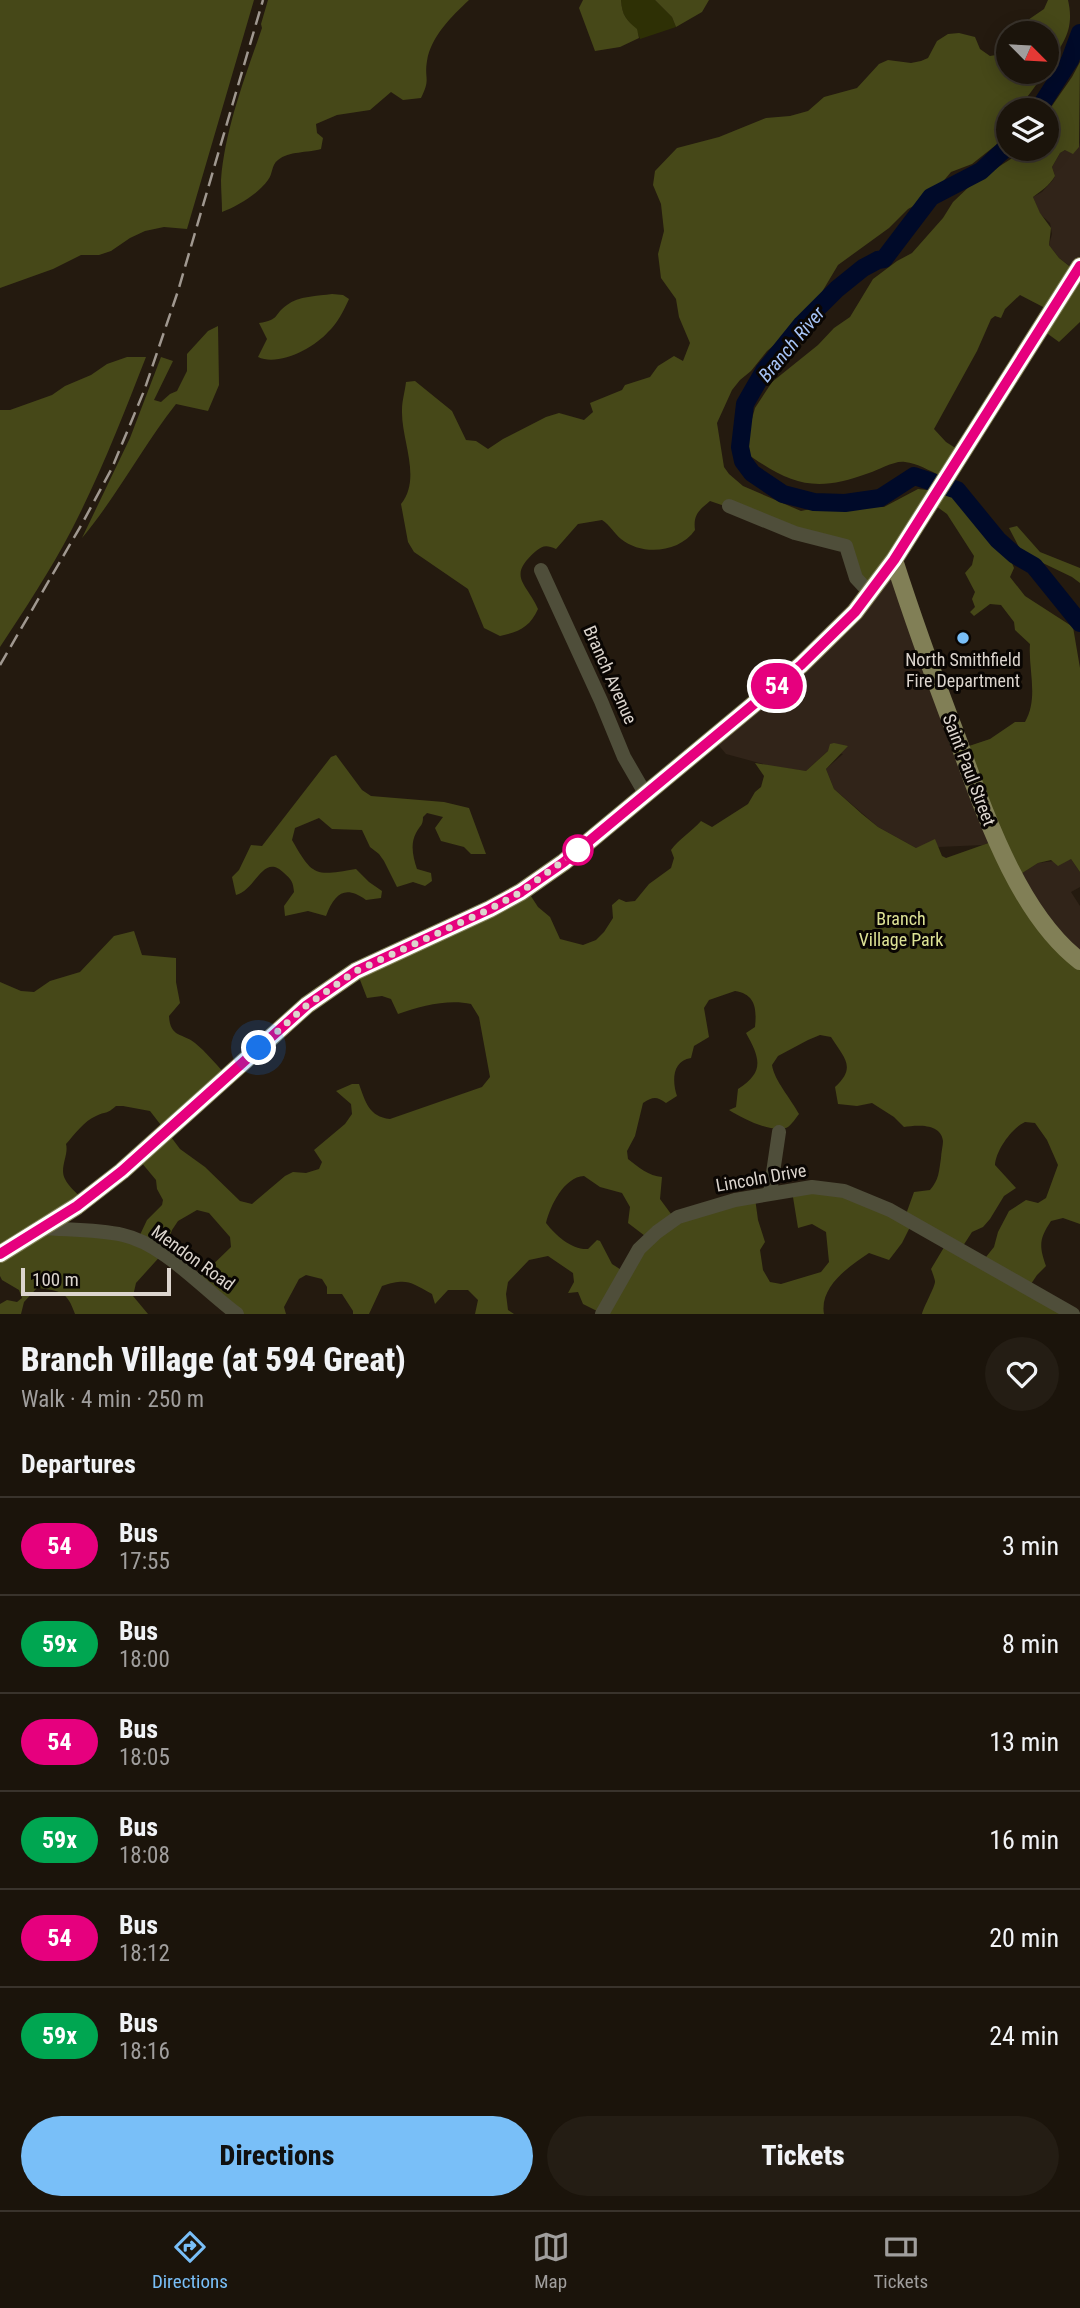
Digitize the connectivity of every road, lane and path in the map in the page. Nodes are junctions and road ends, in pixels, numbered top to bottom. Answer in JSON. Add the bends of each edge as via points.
{"nodes":[{"id":1,"x":1080,"y":266,"type":"edge"},
{"id":2,"x":729,"y":506,"type":"dead end"},
{"id":3,"x":894,"y":560,"type":"junction"},
{"id":4,"x":541,"y":570,"type":"dead end"},
{"id":5,"x":870,"y":593,"type":"junction"},
{"id":6,"x":646,"y":796,"type":"junction"},
{"id":7,"x":1080,"y":961,"type":"edge"},
{"id":8,"x":779,"y":1132,"type":"dead end"},
{"id":9,"x":770,"y":1193,"type":"junction"},
{"id":10,"x":42,"y":1228,"type":"junction"},
{"id":11,"x":0,"y":1254,"type":"edge"},
{"id":12,"x":237,"y":1314,"type":"edge"},
{"id":13,"x":602,"y":1314,"type":"edge"},
{"id":14,"x":1073,"y":1314,"type":"edge"}],
"edges":[{"from":1,"to":3,"type":"main road"},
{"from":2,"to":5,"type":"street","via":[[795,533],[846,546],[856,578]]},
{"from":3,"to":5,"type":"main road"},
{"from":3,"to":7,"type":"main road","name":"Saint Paul Street","via":[[1002,855],[1052,933]]},
{"from":4,"to":6,"type":"street","name":"Branch Avenue","via":[[624,757]]},
{"from":5,"to":6,"type":"main road","via":[[801,665]]},
{"from":6,"to":10,"type":"main road","via":[[521,892],[356,971],[307,1005],[122,1171]]},
{"from":8,"to":9,"type":"street"},
{"from":9,"to":13,"type":"street","name":"Lincoln Drive","via":[[704,1208],[667,1224],[639,1249]]},
{"from":9,"to":14,"type":"street","name":"Lincoln Drive","via":[[812,1186],[866,1199]]},
{"from":10,"to":11,"type":"main road"},
{"from":10,"to":12,"type":"street","name":"Mendon Road","via":[[124,1235],[148,1244]]}]}
